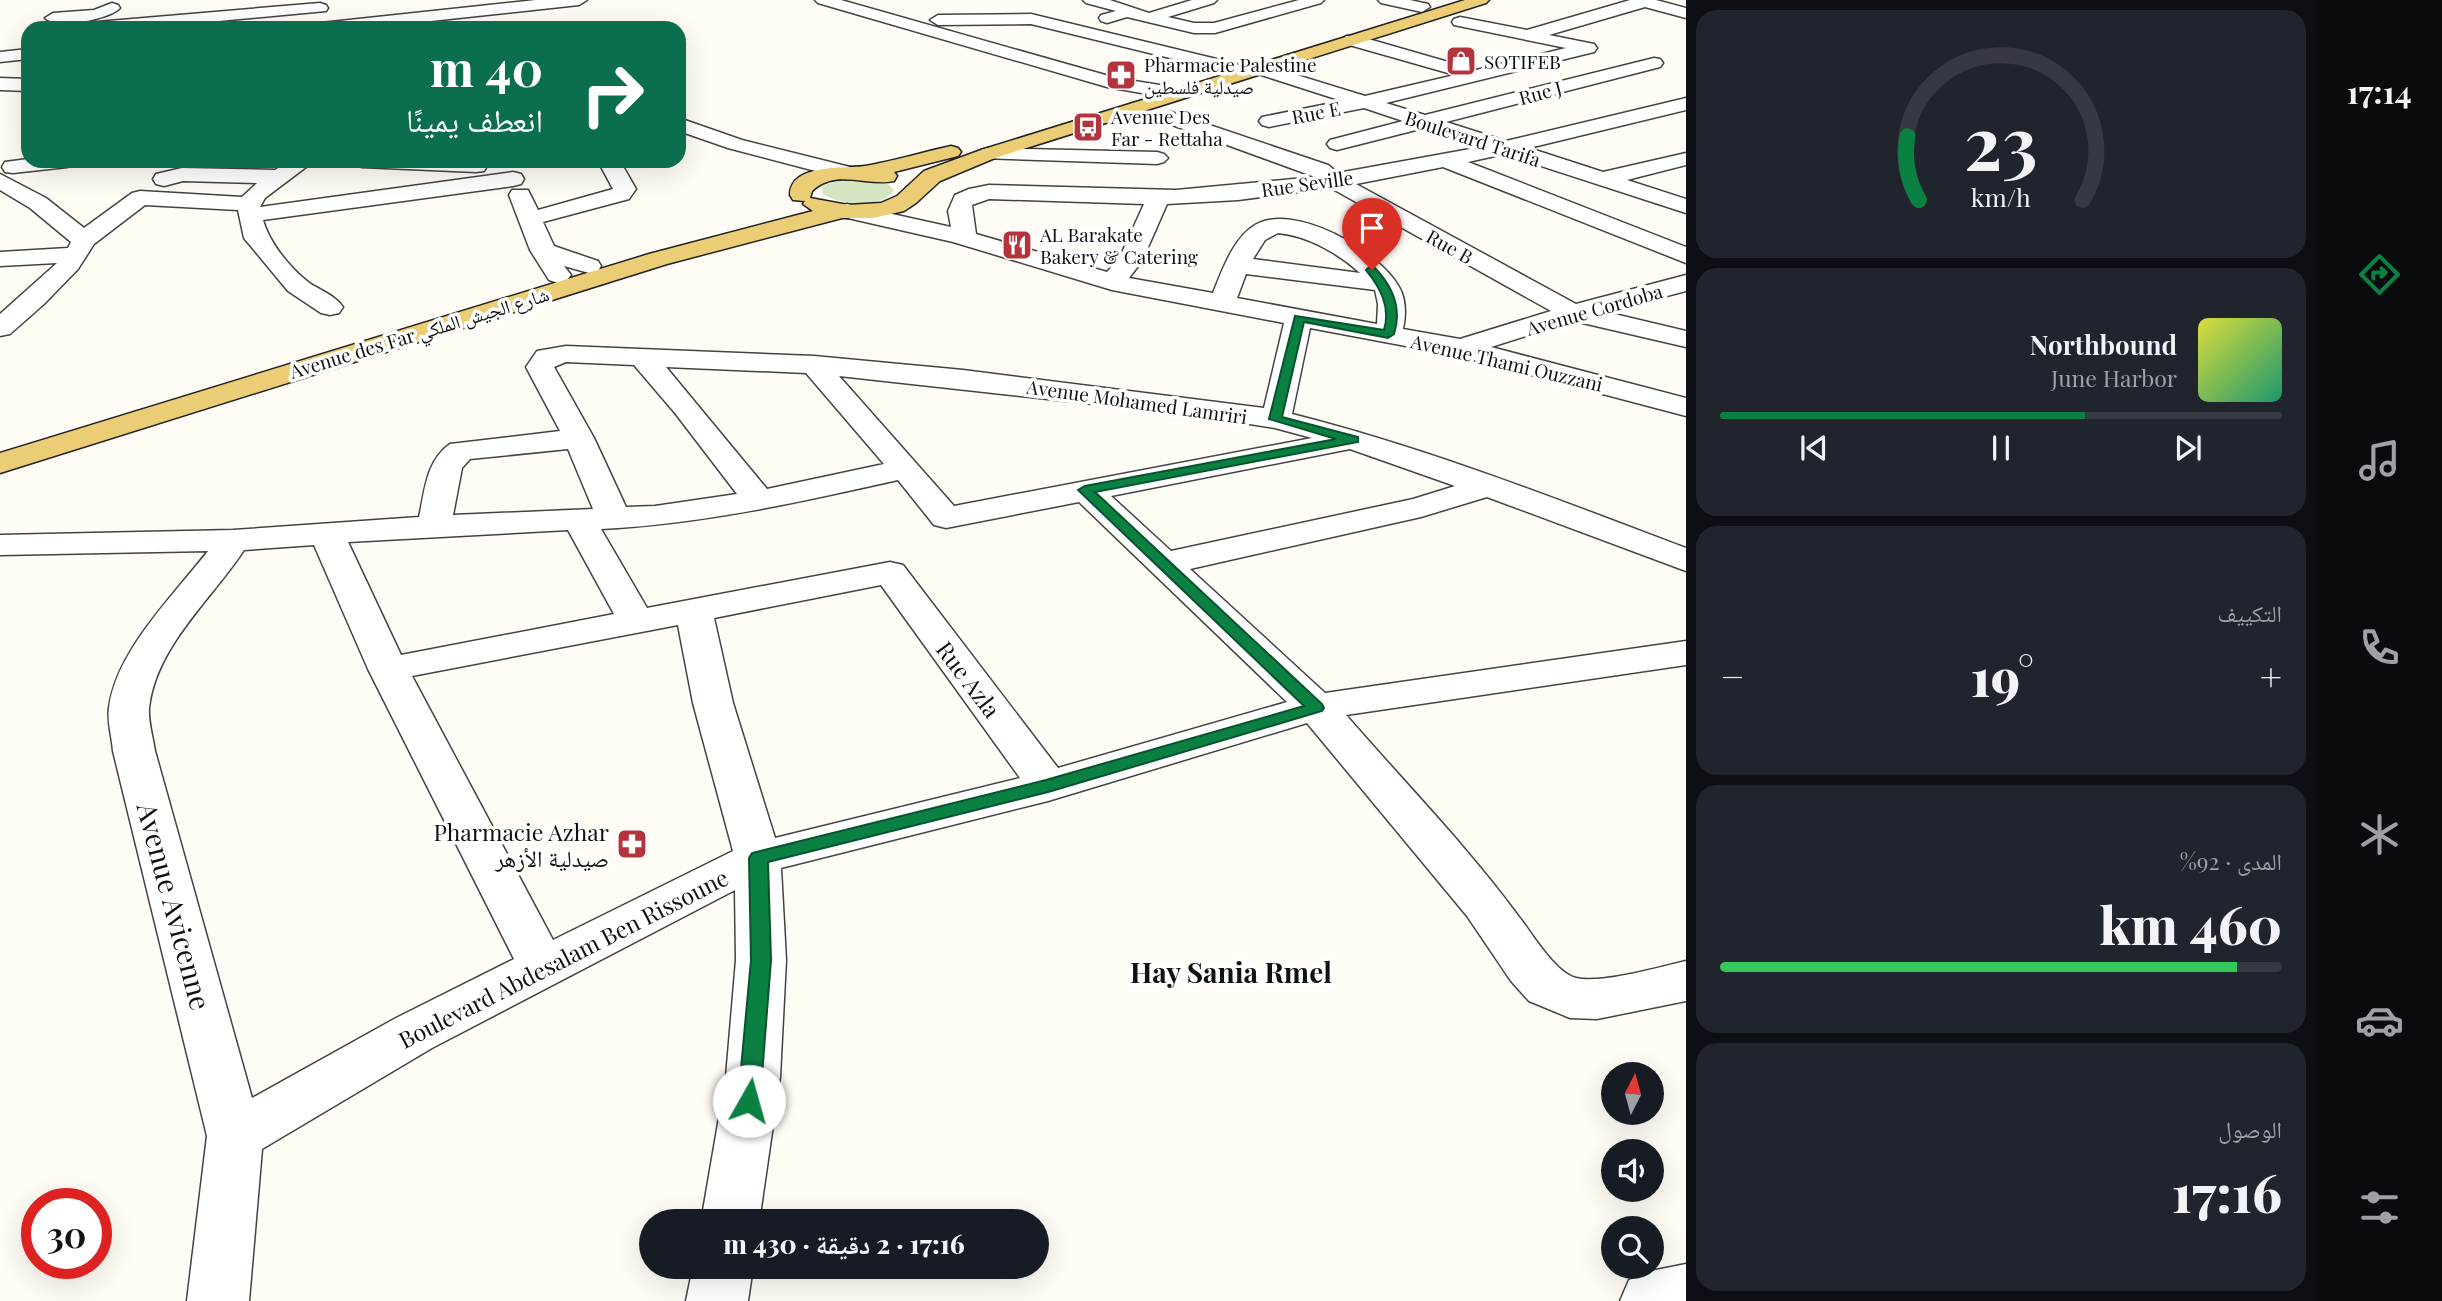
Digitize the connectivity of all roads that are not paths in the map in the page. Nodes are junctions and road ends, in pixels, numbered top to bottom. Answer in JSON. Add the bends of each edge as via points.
{"nodes":[{"id":1,"x":82,"y":0,"type":"edge"},
{"id":2,"x":93,"y":0,"type":"edge"},
{"id":3,"x":427,"y":0,"type":"edge"},
{"id":4,"x":579,"y":0,"type":"edge"},
{"id":5,"x":823,"y":0,"type":"edge"},
{"id":6,"x":1091,"y":0,"type":"edge"},
{"id":7,"x":1180,"y":0,"type":"edge"},
{"id":8,"x":1316,"y":0,"type":"edge"},
{"id":9,"x":1387,"y":0,"type":"edge"},
{"id":10,"x":1445,"y":0,"type":"edge"},
{"id":11,"x":1481,"y":0,"type":"edge"},
{"id":12,"x":1642,"y":1,"type":"edge"},
{"id":13,"x":1203,"y":2,"type":"edge"},
{"id":14,"x":1246,"y":3,"type":"dead end"},
{"id":15,"x":112,"y":4,"type":"edge"},
{"id":16,"x":319,"y":4,"type":"edge"},
{"id":17,"x":546,"y":5,"type":"junction"},
{"id":18,"x":1422,"y":7,"type":"junction"},
{"id":19,"x":1282,"y":10,"type":"junction"},
{"id":20,"x":1685,"y":12,"type":"edge"},
{"id":21,"x":1129,"y":13,"type":"junction"},
{"id":22,"x":1150,"y":17,"type":"junction"},
{"id":23,"x":559,"y":18,"type":"dead end"},
{"id":24,"x":414,"y":19,"type":"junction"},
{"id":25,"x":903,"y":20,"type":"junction"},
{"id":26,"x":49,"y":21,"type":"edge"},
{"id":27,"x":60,"y":21,"type":"edge"},
{"id":28,"x":153,"y":21,"type":"edge"},
{"id":29,"x":338,"y":21,"type":"edge"},
{"id":30,"x":394,"y":21,"type":"edge"},
{"id":31,"x":1460,"y":22,"type":"dead end"},
{"id":32,"x":1071,"y":28,"type":"junction"},
{"id":33,"x":1194,"y":28,"type":"junction"},
{"id":34,"x":1527,"y":35,"type":"junction"},
{"id":35,"x":1352,"y":40,"type":"junction"},
{"id":36,"x":1139,"y":45,"type":"junction"},
{"id":37,"x":1601,"y":51,"type":"junction"},
{"id":38,"x":21,"y":55,"type":"edge"},
{"id":39,"x":0,"y":57,"type":"edge"},
{"id":40,"x":1654,"y":63,"type":"junction"},
{"id":41,"x":1058,"y":67,"type":"junction"},
{"id":42,"x":1231,"y":68,"type":"junction"},
{"id":43,"x":1675,"y":68,"type":"dead end"},
{"id":44,"x":1261,"y":69,"type":"junction"},
{"id":45,"x":1473,"y":74,"type":"junction"},
{"id":46,"x":1114,"y":83,"type":"junction"},
{"id":47,"x":0,"y":84,"type":"edge"},
{"id":48,"x":21,"y":85,"type":"edge"},
{"id":49,"x":1158,"y":90,"type":"junction"},
{"id":50,"x":1135,"y":98,"type":"junction"},
{"id":51,"x":1362,"y":103,"type":"junction"},
{"id":52,"x":1686,"y":104,"type":"edge"},
{"id":53,"x":1171,"y":118,"type":"dead end"},
{"id":54,"x":1269,"y":121,"type":"dead end"},
{"id":55,"x":1427,"y":123,"type":"junction"},
{"id":56,"x":686,"y":126,"type":"edge"},
{"id":57,"x":735,"y":144,"type":"junction"},
{"id":58,"x":1337,"y":144,"type":"dead end"},
{"id":59,"x":1510,"y":148,"type":"junction"},
{"id":60,"x":988,"y":154,"type":"junction"},
{"id":61,"x":1157,"y":158,"type":"dead end"},
{"id":62,"x":1686,"y":159,"type":"edge"},
{"id":63,"x":1443,"y":160,"type":"junction"},
{"id":64,"x":9,"y":163,"type":"edge"},
{"id":65,"x":293,"y":168,"type":"edge"},
{"id":66,"x":477,"y":168,"type":"edge"},
{"id":67,"x":613,"y":168,"type":"edge"},
{"id":68,"x":510,"y":170,"type":"edge"},
{"id":69,"x":853,"y":173,"type":"junction"},
{"id":70,"x":280,"y":177,"type":"junction"},
{"id":71,"x":1333,"y":180,"type":"junction"},
{"id":72,"x":1600,"y":180,"type":"junction"},
{"id":73,"x":801,"y":192,"type":"junction"},
{"id":74,"x":908,"y":196,"type":"junction"},
{"id":75,"x":1159,"y":196,"type":"junction"},
{"id":76,"x":140,"y":198,"type":"junction"},
{"id":77,"x":1686,"y":206,"type":"edge"},
{"id":78,"x":249,"y":209,"type":"junction"},
{"id":79,"x":844,"y":211,"type":"junction"},
{"id":80,"x":986,"y":215,"type":"dead end"},
{"id":81,"x":529,"y":219,"type":"junction"},
{"id":82,"x":1122,"y":220,"type":"dead end"},
{"id":83,"x":1149,"y":221,"type":"junction"},
{"id":84,"x":961,"y":229,"type":"junction"},
{"id":85,"x":80,"y":248,"type":"junction"},
{"id":86,"x":542,"y":250,"type":"junction"},
{"id":87,"x":1686,"y":256,"type":"edge"},
{"id":88,"x":0,"y":258,"type":"edge"},
{"id":89,"x":1238,"y":265,"type":"junction"},
{"id":90,"x":589,"y":266,"type":"junction"},
{"id":91,"x":558,"y":275,"type":"junction"},
{"id":92,"x":1112,"y":282,"type":"junction"},
{"id":93,"x":1686,"y":283,"type":"edge"},
{"id":94,"x":1384,"y":284,"type":"junction"},
{"id":95,"x":1222,"y":304,"type":"junction"},
{"id":96,"x":330,"y":307,"type":"dead end"},
{"id":97,"x":1573,"y":313,"type":"junction"},
{"id":98,"x":1299,"y":318,"type":"junction"},
{"id":99,"x":0,"y":328,"type":"edge"},
{"id":100,"x":1388,"y":334,"type":"junction"},
{"id":101,"x":1686,"y":339,"type":"edge"},
{"id":102,"x":1461,"y":348,"type":"junction"},
{"id":103,"x":642,"y":357,"type":"junction"},
{"id":104,"x":814,"y":365,"type":"junction"},
{"id":105,"x":1686,"y":407,"type":"edge"},
{"id":106,"x":1276,"y":419,"type":"junction"},
{"id":107,"x":579,"y":438,"type":"junction"},
{"id":108,"x":1353,"y":439,"type":"junction"},
{"id":109,"x":0,"y":447,"type":"edge"},
{"id":110,"x":0,"y":463,"type":"edge"},
{"id":111,"x":906,"y":469,"type":"junction"},
{"id":112,"x":1488,"y":486,"type":"junction"},
{"id":113,"x":1085,"y":490,"type":"junction"},
{"id":114,"x":759,"y":501,"type":"junction"},
{"id":115,"x":597,"y":520,"type":"junction"},
{"id":116,"x":434,"y":526,"type":"junction"},
{"id":117,"x":327,"y":534,"type":"junction"},
{"id":118,"x":233,"y":540,"type":"junction"},
{"id":119,"x":5,"y":554,"type":"edge"},
{"id":120,"x":1686,"y":560,"type":"edge"},
{"id":121,"x":1162,"y":564,"type":"junction"},
{"id":122,"x":693,"y":609,"type":"junction"},
{"id":123,"x":636,"y":621,"type":"junction"},
{"id":124,"x":1686,"y":653,"type":"edge"},
{"id":125,"x":388,"y":669,"type":"junction"},
{"id":126,"x":1316,"y":708,"type":"junction"},
{"id":127,"x":1048,"y":786,"type":"junction"},
{"id":128,"x":758,"y":858,"type":"junction"},
{"id":129,"x":542,"y":966,"type":"junction"},
{"id":130,"x":1686,"y":981,"type":"edge"},
{"id":131,"x":235,"y":1136,"type":"junction"},
{"id":132,"x":732,"y":1209,"type":"edge"},
{"id":133,"x":721,"y":1279,"type":"edge"},
{"id":134,"x":1686,"y":1293,"type":"edge"},
{"id":135,"x":218,"y":1301,"type":"edge"},
{"id":136,"x":718,"y":1301,"type":"edge"},
{"id":137,"x":1651,"y":1301,"type":"edge"}],
"edges":[{"from":1,"to":2,"type":"street"},
{"from":1,"to":26,"type":"street","via":[[55,8]]},
{"from":2,"to":15,"type":"street"},
{"from":3,"to":24,"type":"street","via":[[404,3]]},
{"from":4,"to":17,"type":"street"},
{"from":5,"to":25,"type":"street"},
{"from":6,"to":21,"type":"street"},
{"from":7,"to":13,"type":"street"},
{"from":8,"to":19,"type":"street"},
{"from":9,"to":18,"type":"street"},
{"from":10,"to":18,"type":"main road"},
{"from":11,"to":35,"type":"main road"},
{"from":12,"to":20,"type":"street"},
{"from":12,"to":34,"type":"street"},
{"from":13,"to":22,"type":"street"},
{"from":14,"to":19,"type":"street"},
{"from":15,"to":27,"type":"street","via":[[97,15]]},
{"from":16,"to":28,"type":"street"},
{"from":16,"to":29,"type":"street"},
{"from":17,"to":23,"type":"street"},
{"from":17,"to":24,"type":"street"},
{"from":18,"to":42,"type":"main road"},
{"from":19,"to":33,"type":"street","via":[[1219,28]]},
{"from":21,"to":22,"type":"street"},
{"from":21,"to":32,"type":"street"},
{"from":22,"to":33,"type":"street"},
{"from":24,"to":30,"type":"street"},
{"from":25,"to":32,"type":"street","via":[[1021,18]]},
{"from":25,"to":41,"type":"street"},
{"from":31,"to":34,"type":"street"},
{"from":32,"to":36,"type":"street"},
{"from":33,"to":36,"type":"street"},
{"from":34,"to":37,"type":"street"},
{"from":35,"to":44,"type":"main road"},
{"from":35,"to":45,"type":"street"},
{"from":36,"to":41,"type":"street"},
{"from":36,"to":42,"type":"street"},
{"from":37,"to":40,"type":"street"},
{"from":37,"to":45,"type":"street","name":"Rue E"},
{"from":38,"to":39,"type":"street"},
{"from":40,"to":43,"type":"street"},
{"from":40,"to":55,"type":"street","name":"Rue J"},
{"from":41,"to":46,"type":"street"},
{"from":42,"to":49,"type":"main road"},
{"from":44,"to":51,"type":"street","name":"Boulevard Tarifa"},
{"from":44,"to":60,"type":"main road"},
{"from":45,"to":51,"type":"street","name":"Rue E"},
{"from":46,"to":49,"type":"street"},
{"from":46,"to":50,"type":"street"},
{"from":47,"to":48,"type":"street"},
{"from":49,"to":50,"type":"main road"},
{"from":50,"to":69,"type":"main road","via":[[928,160]]},
{"from":51,"to":54,"type":"street","name":"Rue E"},
{"from":51,"to":55,"type":"street","name":"Boulevard Tarifa"},
{"from":52,"to":59,"type":"street","name":"Rue Seville"},
{"from":53,"to":71,"type":"street","name":"Rue B","via":[[1320,170]]},
{"from":55,"to":58,"type":"street","name":"Rue J"},
{"from":55,"to":59,"type":"street","name":"Boulevard Tarifa"},
{"from":56,"to":57,"type":"street"},
{"from":57,"to":69,"type":"street"},
{"from":57,"to":73,"type":"street"},
{"from":59,"to":63,"type":"street","name":"Rue Seville"},
{"from":59,"to":72,"type":"street","name":"Boulevard Tarifa"},
{"from":60,"to":61,"type":"street"},
{"from":60,"to":74,"type":"main road","via":[[934,176]]},
{"from":62,"to":72,"type":"street"},
{"from":63,"to":71,"type":"street","name":"Rue Seville"},
{"from":63,"to":87,"type":"street"},
{"from":64,"to":85,"type":"street"},
{"from":65,"to":70,"type":"street"},
{"from":66,"to":68,"type":"street"},
{"from":67,"to":81,"type":"street","via":[[625,189],[621,194]]},
{"from":68,"to":78,"type":"street"},
{"from":68,"to":81,"type":"street"},
{"from":69,"to":73,"type":"main road","name":"Avenue des Far شارع الجيش الملكي","via":[[815,178]]},
{"from":69,"to":74,"type":"main road","via":[[901,180]]},
{"from":70,"to":76,"type":"street","via":[[176,175],[160,181]]},
{"from":70,"to":78,"type":"street","via":[[257,193]]},
{"from":71,"to":75,"type":"street","name":"Rue Seville","via":[[1236,194]]},
{"from":71,"to":97,"type":"street","name":"Rue B"},
{"from":72,"to":77,"type":"street","name":"Boulevard Tarifa"},
{"from":73,"to":79,"type":"main road","via":[[820,206]]},
{"from":73,"to":90,"type":"main road","name":"Avenue des Far شارع الجيش الملكي","via":[[709,229]]},
{"from":74,"to":79,"type":"main road","via":[[881,209]]},
{"from":74,"to":84,"type":"street","name":"Avenue Thami Ouzzani"},
{"from":75,"to":83,"type":"street"},
{"from":75,"to":84,"type":"street","name":"Rue Seville","via":[[978,193],[962,199]]},
{"from":76,"to":78,"type":"street"},
{"from":76,"to":85,"type":"street"},
{"from":78,"to":96,"type":"street","via":[[256,238],[297,286]]},
{"from":79,"to":84,"type":"street","name":"Avenue Thami Ouzzani"},
{"from":79,"to":110,"type":"main road","name":"Avenue des Far شارع الجيش الملكي","via":[[658,259]]},
{"from":80,"to":84,"type":"street"},
{"from":81,"to":86,"type":"street"},
{"from":82,"to":83,"type":"street"},
{"from":83,"to":92,"type":"street","via":[[1129,261]]},
{"from":84,"to":92,"type":"street","name":"Avenue Thami Ouzzani"},
{"from":85,"to":88,"type":"street"},
{"from":85,"to":99,"type":"street","via":[[39,295]]},
{"from":86,"to":90,"type":"street"},
{"from":86,"to":91,"type":"street"},
{"from":89,"to":94,"type":"street"},
{"from":89,"to":94,"type":"street","via":[[1256,237],[1283,224],[1324,239],[1372,270]]},
{"from":89,"to":95,"type":"street"},
{"from":90,"to":91,"type":"main road","name":"Avenue des Far شارع الجيش الملكي"},
{"from":91,"to":109,"type":"main road","name":"Avenue des Far شارع الجيش الملكي"},
{"from":92,"to":95,"type":"street","name":"Avenue Thami Ouzzani"},
{"from":93,"to":97,"type":"street","name":"Avenue Cordoba"},
{"from":94,"to":100,"type":"street","via":[[1391,306]]},
{"from":95,"to":98,"type":"street","name":"Avenue Thami Ouzzani"},
{"from":97,"to":101,"type":"street"},
{"from":97,"to":102,"type":"street","name":"Avenue Cordoba"},
{"from":98,"to":100,"type":"street","name":"Avenue Thami Ouzzani"},
{"from":98,"to":106,"type":"street"},
{"from":100,"to":102,"type":"street","name":"Avenue Thami Ouzzani"},
{"from":102,"to":105,"type":"street","name":"Avenue Thami Ouzzani"},
{"from":103,"to":104,"type":"street","name":"Avenue Mohamed Lamriri"},
{"from":103,"to":107,"type":"street","name":"Avenue Mohamed Lamriri","via":[[547,357],[540,367]]},
{"from":103,"to":114,"type":"street"},
{"from":104,"to":106,"type":"street","name":"Avenue Mohamed Lamriri","via":[[1038,387]]},
{"from":104,"to":111,"type":"street"},
{"from":106,"to":108,"type":"street","name":"Avenue Mohamed Lamriri"},
{"from":107,"to":115,"type":"street"},
{"from":107,"to":116,"type":"street","via":[[457,453],[441,481]]},
{"from":108,"to":112,"type":"street","name":"Avenue Mohamed Lamriri"},
{"from":108,"to":113,"type":"street"},
{"from":111,"to":113,"type":"street","via":[[946,518]]},
{"from":111,"to":114,"type":"street"},
{"from":112,"to":120,"type":"street","name":"Avenue Mohamed Lamriri"},
{"from":112,"to":121,"type":"street","via":[[1421,507]]},
{"from":113,"to":121,"type":"street"},
{"from":114,"to":115,"type":"street"},
{"from":115,"to":116,"type":"street"},
{"from":115,"to":123,"type":"street"},
{"from":116,"to":117,"type":"street"},
{"from":117,"to":118,"type":"street"},
{"from":117,"to":125,"type":"street"},
{"from":118,"to":119,"type":"street"},
{"from":118,"to":131,"type":"street","name":"Avenue Avicenne","via":[[186,600],[146,663],[129,709],[134,751]]},
{"from":121,"to":126,"type":"street"},
{"from":122,"to":123,"type":"street"},
{"from":122,"to":127,"type":"street","name":"Rue Azla","via":[[890,573]]},
{"from":122,"to":128,"type":"street","via":[[713,703]]},
{"from":123,"to":125,"type":"street"},
{"from":124,"to":126,"type":"street","name":"Boulevard Abdesalam Ben Rissoune"},
{"from":125,"to":129,"type":"street"},
{"from":126,"to":127,"type":"street","name":"Boulevard Abdesalam Ben Rissoune"},
{"from":126,"to":130,"type":"street","via":[[1484,904],[1547,987],[1570,998],[1597,999]]},
{"from":127,"to":128,"type":"street","name":"Boulevard Abdesalam Ben Rissoune"},
{"from":128,"to":129,"type":"street","name":"Boulevard Abdesalam Ben Rissoune"},
{"from":128,"to":132,"type":"street","via":[[761,960],[753,1077]]},
{"from":129,"to":131,"type":"street","name":"Boulevard Abdesalam Ben Rissoune"},
{"from":131,"to":135,"type":"street","name":"Avenue Avicenne"},
{"from":133,"to":136,"type":"street"},
{"from":134,"to":137,"type":"street"}]}
